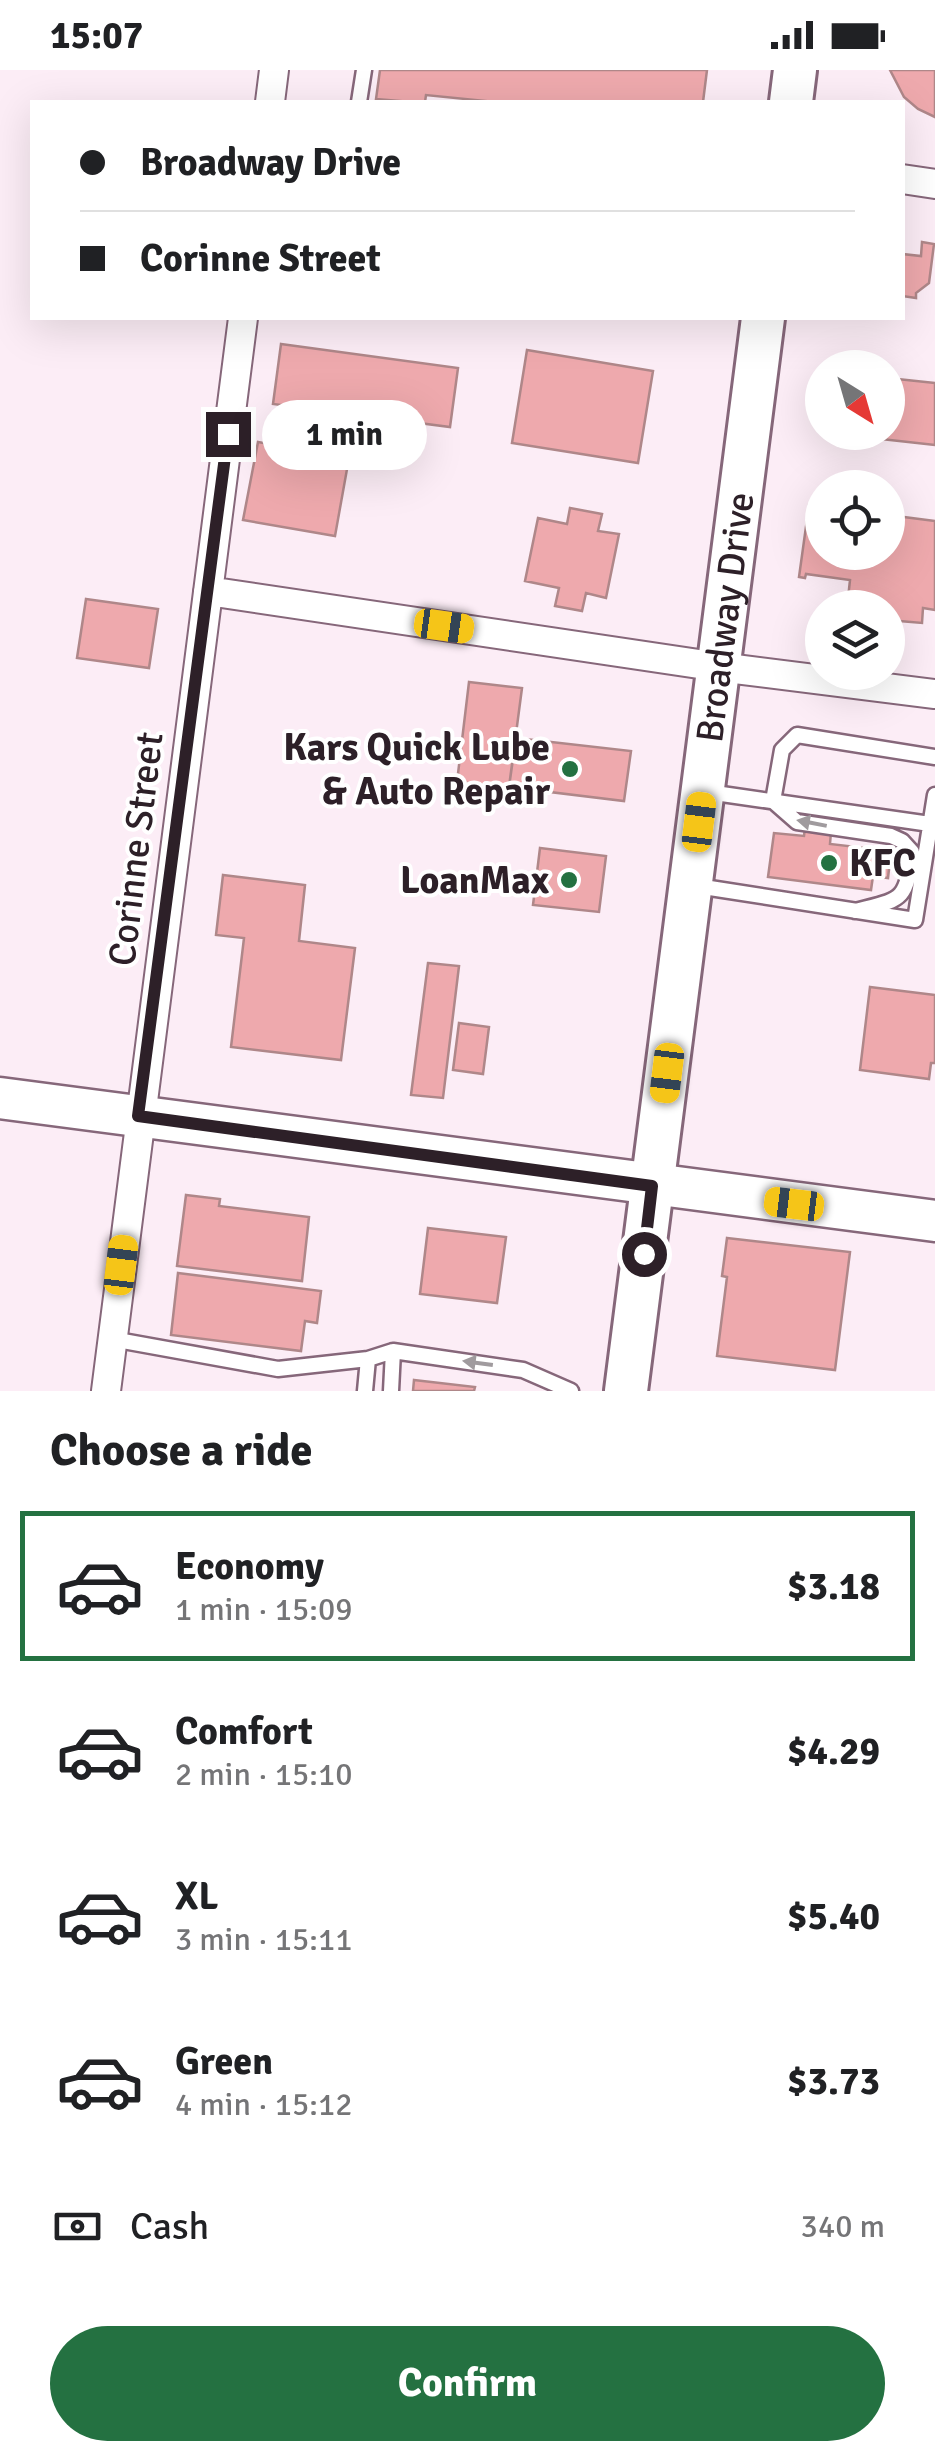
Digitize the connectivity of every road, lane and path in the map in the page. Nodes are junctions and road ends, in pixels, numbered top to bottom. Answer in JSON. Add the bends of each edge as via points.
{"nodes":[{"id":1,"x":274,"y":70,"type":"edge"},
{"id":2,"x":364,"y":70,"type":"edge"},
{"id":3,"x":795,"y":70,"type":"edge"},
{"id":4,"x":270,"y":100,"type":"edge"},
{"id":5,"x":359,"y":100,"type":"edge"},
{"id":6,"x":791,"y":100,"type":"edge"},
{"id":7,"x":905,"y":179,"type":"edge"},
{"id":8,"x":935,"y":184,"type":"edge"},
{"id":9,"x":242,"y":320,"type":"edge"},
{"id":10,"x":763,"y":320,"type":"edge"},
{"id":11,"x":208,"y":591,"type":"junction"},
{"id":12,"x":719,"y":667,"type":"junction"},
{"id":13,"x":935,"y":694,"type":"edge"},
{"id":14,"x":935,"y":757,"type":"edge"},
{"id":15,"x":703,"y":791,"type":"junction"},
{"id":16,"x":935,"y":795,"type":"edge"},
{"id":17,"x":773,"y":801,"type":"junction"},
{"id":18,"x":930,"y":824,"type":"junction"},
{"id":19,"x":691,"y":885,"type":"junction"},
{"id":20,"x":855,"y":910,"type":"junction"},
{"id":21,"x":0,"y":1098,"type":"edge"},
{"id":22,"x":138,"y":1116,"type":"junction"},
{"id":23,"x":652,"y":1186,"type":"junction"},
{"id":24,"x":935,"y":1221,"type":"edge"},
{"id":25,"x":112,"y":1339,"type":"junction"},
{"id":26,"x":393,"y":1351,"type":"junction"},
{"id":27,"x":368,"y":1360,"type":"junction"},
{"id":28,"x":106,"y":1391,"type":"edge"},
{"id":29,"x":365,"y":1391,"type":"edge"},
{"id":30,"x":391,"y":1391,"type":"edge"},
{"id":31,"x":571,"y":1391,"type":"edge"},
{"id":32,"x":626,"y":1391,"type":"edge"}],
"edges":[{"from":1,"to":4,"type":"street"},
{"from":2,"to":5,"type":"lane"},
{"from":3,"to":6,"type":"main road"},
{"from":7,"to":8,"type":"street"},
{"from":9,"to":11,"type":"street","name":"Corinne Street"},
{"from":10,"to":12,"type":"main road","name":"Broadway Drive"},
{"from":11,"to":12,"type":"street"},
{"from":11,"to":22,"type":"street","name":"Corinne Street"},
{"from":12,"to":13,"type":"street"},
{"from":12,"to":15,"type":"main road","name":"Broadway Drive"},
{"from":14,"to":17,"type":"lane","via":[[797,735],[782,750]]},
{"from":15,"to":17,"type":"lane"},
{"from":15,"to":19,"type":"main road","name":"Broadway Drive"},
{"from":16,"to":18,"type":"lane"},
{"from":17,"to":18,"type":"lane"},
{"from":20,"to":17,"type":"lane","one_way":true,"via":[[903,894],[912,852],[891,836],[797,822]]},
{"from":18,"to":20,"type":"lane","via":[[914,920]]},
{"from":19,"to":20,"type":"lane"},
{"from":19,"to":23,"type":"main road","name":"Broadway Drive"},
{"from":21,"to":22,"type":"street"},
{"from":22,"to":23,"type":"street"},
{"from":22,"to":25,"type":"street","name":"Corinne Street"},
{"from":23,"to":24,"type":"street"},
{"from":23,"to":32,"type":"main road","name":"Broadway Drive"},
{"from":25,"to":27,"type":"lane","via":[[278,1368]]},
{"from":25,"to":28,"type":"street","name":"Corinne Street"},
{"from":26,"to":27,"type":"lane"},
{"from":26,"to":30,"type":"lane"},
{"from":31,"to":26,"type":"lane","one_way":true,"via":[[523,1370]]},
{"from":27,"to":29,"type":"lane"}]}
